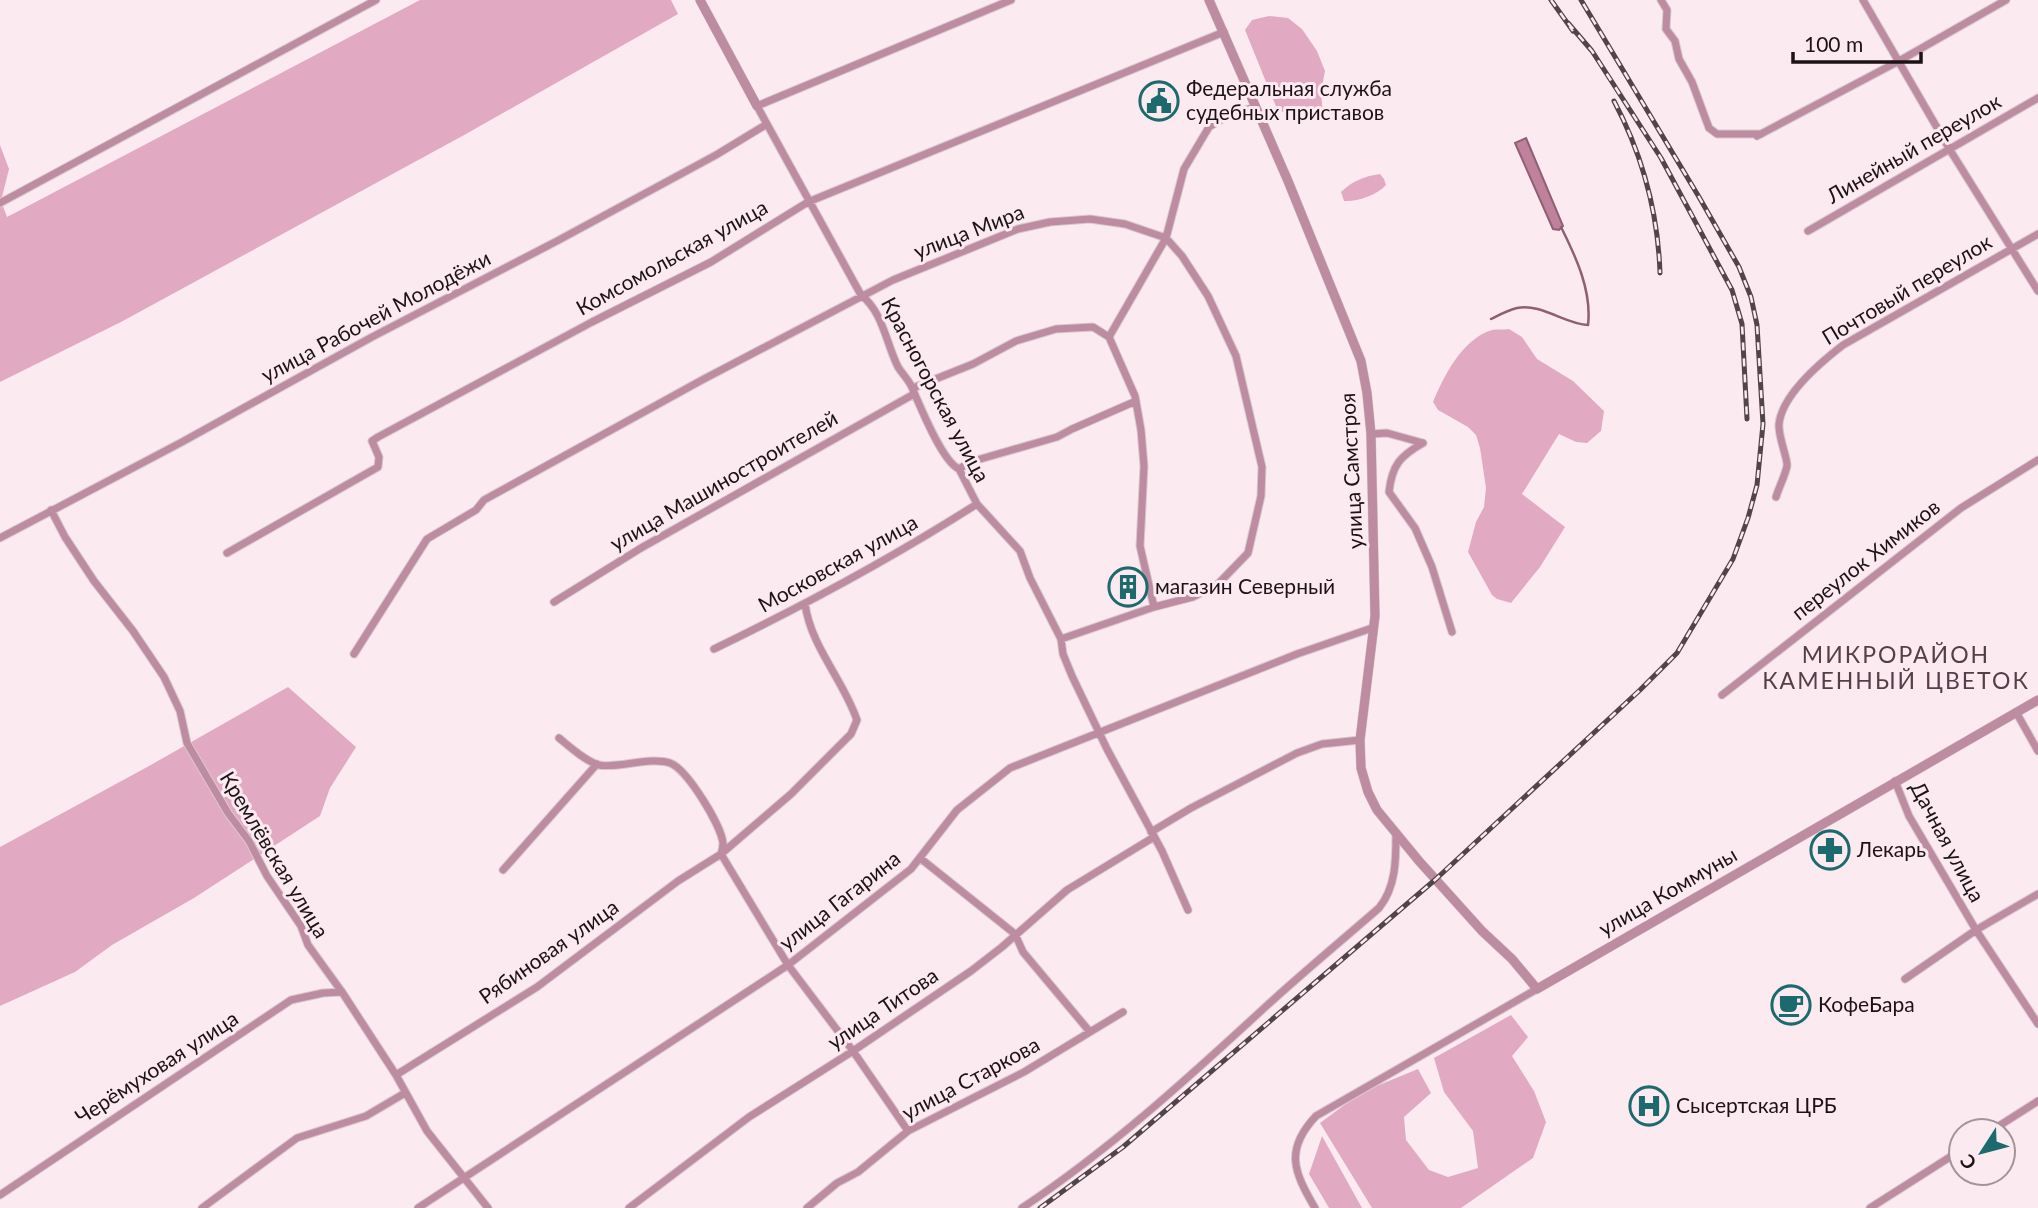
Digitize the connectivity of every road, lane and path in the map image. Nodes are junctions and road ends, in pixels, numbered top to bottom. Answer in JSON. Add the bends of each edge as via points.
{"nodes":[{"id":1,"x":376,"y":0,"type":"edge"},
{"id":2,"x":699,"y":0,"type":"edge"},
{"id":3,"x":1011,"y":0,"type":"edge"},
{"id":4,"x":1209,"y":0,"type":"edge"},
{"id":5,"x":1661,"y":0,"type":"edge"},
{"id":6,"x":1863,"y":0,"type":"edge"},
{"id":7,"x":2006,"y":0,"type":"edge"},
{"id":8,"x":1224,"y":32,"type":"junction"},
{"id":9,"x":1899,"y":61,"type":"junction"},
{"id":10,"x":2038,"y":98,"type":"edge"},
{"id":11,"x":757,"y":106,"type":"junction"},
{"id":12,"x":1255,"y":107,"type":"junction"},
{"id":13,"x":767,"y":124,"type":"junction"},
{"id":14,"x":1950,"y":150,"type":"junction"},
{"id":15,"x":808,"y":201,"type":"junction"},
{"id":16,"x":0,"y":203,"type":"edge"},
{"id":17,"x":1808,"y":231,"type":"dead end"},
{"id":18,"x":2038,"y":234,"type":"edge"},
{"id":19,"x":1166,"y":238,"type":"junction"},
{"id":20,"x":2012,"y":249,"type":"junction"},
{"id":21,"x":2038,"y":291,"type":"edge"},
{"id":22,"x":861,"y":295,"type":"junction"},
{"id":23,"x":1109,"y":337,"type":"junction"},
{"id":24,"x":914,"y":391,"type":"junction"},
{"id":25,"x":1136,"y":401,"type":"junction"},
{"id":26,"x":1371,"y":435,"type":"junction"},
{"id":27,"x":2038,"y":460,"type":"edge"},
{"id":28,"x":959,"y":469,"type":"junction"},
{"id":29,"x":1776,"y":497,"type":"dead end"},
{"id":30,"x":977,"y":504,"type":"junction"},
{"id":31,"x":51,"y":510,"type":"junction"},
{"id":32,"x":0,"y":538,"type":"edge"},
{"id":33,"x":227,"y":553,"type":"dead end"},
{"id":34,"x":554,"y":602,"type":"dead end"},
{"id":35,"x":805,"y":604,"type":"junction"},
{"id":36,"x":1154,"y":607,"type":"junction"},
{"id":37,"x":1372,"y":628,"type":"junction"},
{"id":38,"x":1452,"y":632,"type":"dead end"},
{"id":39,"x":1061,"y":639,"type":"junction"},
{"id":40,"x":714,"y":649,"type":"dead end"},
{"id":41,"x":354,"y":654,"type":"dead end"},
{"id":42,"x":1722,"y":695,"type":"dead end"},
{"id":43,"x":2038,"y":699,"type":"edge"},
{"id":44,"x":2016,"y":712,"type":"junction"},
{"id":45,"x":1098,"y":732,"type":"junction"},
{"id":46,"x":559,"y":738,"type":"dead end"},
{"id":47,"x":1360,"y":740,"type":"junction"},
{"id":48,"x":2038,"y":751,"type":"edge"},
{"id":49,"x":597,"y":764,"type":"junction"},
{"id":50,"x":1895,"y":781,"type":"junction"},
{"id":51,"x":1152,"y":834,"type":"junction"},
{"id":52,"x":1396,"y":834,"type":"junction"},
{"id":53,"x":721,"y":854,"type":"junction"},
{"id":54,"x":920,"y":858,"type":"junction"},
{"id":55,"x":503,"y":870,"type":"dead end"},
{"id":56,"x":2038,"y":894,"type":"edge"},
{"id":57,"x":1188,"y":909,"type":"dead end"},
{"id":58,"x":1976,"y":930,"type":"junction"},
{"id":59,"x":1015,"y":934,"type":"junction"},
{"id":60,"x":788,"y":965,"type":"junction"},
{"id":61,"x":1905,"y":979,"type":"dead end"},
{"id":62,"x":1537,"y":989,"type":"junction"},
{"id":63,"x":342,"y":992,"type":"junction"},
{"id":64,"x":1123,"y":1012,"type":"dead end"},
{"id":65,"x":2038,"y":1024,"type":"edge"},
{"id":66,"x":1090,"y":1032,"type":"junction"},
{"id":67,"x":853,"y":1051,"type":"junction"},
{"id":68,"x":396,"y":1075,"type":"junction"},
{"id":69,"x":405,"y":1093,"type":"junction"},
{"id":70,"x":2038,"y":1101,"type":"edge"},
{"id":71,"x":2013,"y":1117,"type":"edge"},
{"id":72,"x":908,"y":1131,"type":"junction"},
{"id":73,"x":1947,"y":1159,"type":"edge"},
{"id":74,"x":465,"y":1177,"type":"junction"},
{"id":75,"x":0,"y":1195,"type":"edge"},
{"id":76,"x":202,"y":1208,"type":"edge"},
{"id":77,"x":418,"y":1208,"type":"edge"},
{"id":78,"x":488,"y":1208,"type":"edge"},
{"id":79,"x":629,"y":1208,"type":"edge"},
{"id":80,"x":807,"y":1208,"type":"edge"},
{"id":81,"x":1021,"y":1208,"type":"edge"},
{"id":82,"x":1315,"y":1208,"type":"edge"},
{"id":83,"x":1870,"y":1208,"type":"edge"}],
"edges":[{"from":1,"to":16,"type":"street"},
{"from":2,"to":11,"type":"street","name":"Красногорская улица"},
{"from":3,"to":11,"type":"street"},
{"from":4,"to":8,"type":"street","name":"улица Самстроя"},
{"from":5,"to":9,"type":"street","via":[[1667,10],[1666,29],[1709,128],[1717,134],[1759,135]]},
{"from":6,"to":9,"type":"street"},
{"from":7,"to":9,"type":"street"},
{"from":8,"to":12,"type":"street","name":"улица Самстроя"},
{"from":8,"to":15,"type":"street","name":"Комсомольская улица"},
{"from":9,"to":14,"type":"street"},
{"from":10,"to":14,"type":"street","name":"Линейный переулок"},
{"from":11,"to":13,"type":"street","name":"Красногорская улица"},
{"from":12,"to":19,"type":"street","via":[[1209,127],[1184,169]]},
{"from":12,"to":26,"type":"street","name":"улица Самстроя","via":[[1361,361]]},
{"from":13,"to":15,"type":"street","name":"Красногорская улица"},
{"from":13,"to":31,"type":"street","name":"улица Рабочей Молодёжи"},
{"from":14,"to":17,"type":"street","name":"Линейный переулок"},
{"from":14,"to":20,"type":"street"},
{"from":15,"to":22,"type":"street","name":"Красногорская улица"},
{"from":15,"to":33,"type":"street","name":"Комсомольская улица","via":[[711,262],[378,437],[372,441],[379,467]]},
{"from":18,"to":20,"type":"street","name":"Почтовый переулок"},
{"from":19,"to":22,"type":"street","name":"улица Мира","via":[[1125,224],[1090,219],[1050,222],[1018,229]]},
{"from":19,"to":23,"type":"street"},
{"from":19,"to":36,"type":"street","via":[[1208,296],[1236,356],[1262,467],[1261,496],[1248,553],[1218,584],[1193,597]]},
{"from":20,"to":21,"type":"street"},
{"from":20,"to":29,"type":"street","name":"Почтовый переулок","via":[[1825,358],[1781,411],[1780,439],[1788,464]]},
{"from":22,"to":24,"type":"street","name":"Красногорская улица","via":[[872,304],[899,368]]},
{"from":22,"to":41,"type":"street","name":"улица Мира","via":[[484,500],[476,510],[427,539]]},
{"from":23,"to":24,"type":"street","name":"улица Машиностроителей","via":[[1093,327],[1056,328],[1016,341]]},
{"from":23,"to":25,"type":"street"},
{"from":24,"to":28,"type":"street","name":"Красногорская улица","via":[[946,455]]},
{"from":24,"to":34,"type":"street","name":"улица Машиностроителей"},
{"from":25,"to":28,"type":"street","via":[[1058,438]]},
{"from":25,"to":36,"type":"street","via":[[1144,466],[1140,546]]},
{"from":26,"to":37,"type":"street","name":"улица Самстроя"},
{"from":26,"to":38,"type":"street","via":[[1387,433],[1423,443],[1400,458],[1389,492],[1415,528]]},
{"from":27,"to":42,"type":"street","name":"переулок Химиков","via":[[1961,508]]},
{"from":28,"to":30,"type":"street","name":"Красногорская улица"},
{"from":30,"to":35,"type":"street","name":"Московская улица"},
{"from":30,"to":39,"type":"street","name":"Красногорская улица","via":[[1020,551]]},
{"from":31,"to":32,"type":"street","name":"улица Рабочей Молодёжи"},
{"from":31,"to":63,"type":"street","name":"Кремлёвская улица","via":[[94,581],[164,677],[180,711],[187,743],[301,926],[307,945]]},
{"from":35,"to":40,"type":"street","name":"Московская улица"},
{"from":35,"to":53,"type":"street","name":"Рябиновая улица","via":[[813,635],[857,720],[851,734],[791,794]]},
{"from":36,"to":39,"type":"street"},
{"from":37,"to":45,"type":"street","name":"улица Гагарина"},
{"from":37,"to":47,"type":"street","name":"улица Самстроя"},
{"from":39,"to":45,"type":"street","name":"Красногорская улица"},
{"from":43,"to":44,"type":"street","name":"улица Коммуны"},
{"from":44,"to":48,"type":"street"},
{"from":44,"to":50,"type":"street","name":"улица Коммуны"},
{"from":45,"to":51,"type":"street","name":"Красногорская улица"},
{"from":45,"to":54,"type":"street","name":"улица Гагарина","via":[[1010,768],[957,810]]},
{"from":46,"to":49,"type":"street"},
{"from":47,"to":51,"type":"street","name":"улица Титова","via":[[1322,744],[1297,753],[1191,808]]},
{"from":47,"to":52,"type":"street","name":"улица Самстроя","via":[[1368,792]]},
{"from":49,"to":53,"type":"street","via":[[670,763],[705,804],[723,844]]},
{"from":49,"to":55,"type":"street"},
{"from":50,"to":58,"type":"street","name":"Дачная улица","via":[[1909,816]]},
{"from":50,"to":62,"type":"street","name":"улица Коммуны"},
{"from":51,"to":57,"type":"street","name":"Красногорская улица"},
{"from":51,"to":59,"type":"street","name":"улица Титова","via":[[1067,890]]},
{"from":52,"to":62,"type":"street","name":"улица Самстроя"},
{"from":52,"to":81,"type":"street","via":[[1396,867],[1379,908],[1099,1154]]},
{"from":53,"to":60,"type":"street"},
{"from":53,"to":68,"type":"street","name":"Рябиновая улица","via":[[678,880],[537,987]]},
{"from":54,"to":59,"type":"street"},
{"from":54,"to":60,"type":"street","name":"улица Гагарина"},
{"from":56,"to":58,"type":"street"},
{"from":58,"to":61,"type":"street"},
{"from":58,"to":65,"type":"street","name":"Дачная улица"},
{"from":59,"to":66,"type":"street","via":[[1023,952]]},
{"from":59,"to":67,"type":"street","name":"улица Титова","via":[[971,971]]},
{"from":60,"to":67,"type":"street"},
{"from":60,"to":74,"type":"street","name":"улица Гагарина"},
{"from":62,"to":82,"type":"street","name":"улица Коммуны","via":[[1316,1116],[1296,1146],[1295,1171]]},
{"from":63,"to":68,"type":"street","name":"Кремлёвская улица"},
{"from":63,"to":75,"type":"street","name":"Черёмуховая улица","via":[[291,1000]]},
{"from":64,"to":66,"type":"street","name":"улица Старкова"},
{"from":66,"to":72,"type":"street","name":"улица Старкова","via":[[1024,1072]]},
{"from":67,"to":72,"type":"street"},
{"from":67,"to":79,"type":"street","name":"улица Титова","via":[[749,1117]]},
{"from":68,"to":69,"type":"street","name":"Кремлёвская улица"},
{"from":69,"to":74,"type":"street","name":"Кремлёвская улица","via":[[427,1131]]},
{"from":69,"to":76,"type":"street","via":[[366,1116],[297,1138]]},
{"from":70,"to":71,"type":"street"},
{"from":72,"to":80,"type":"street","name":"улица Старкова"},
{"from":73,"to":83,"type":"street"},
{"from":74,"to":77,"type":"street","name":"улица Гагарина"},
{"from":74,"to":78,"type":"street","name":"Кремлёвская улица"}]}
